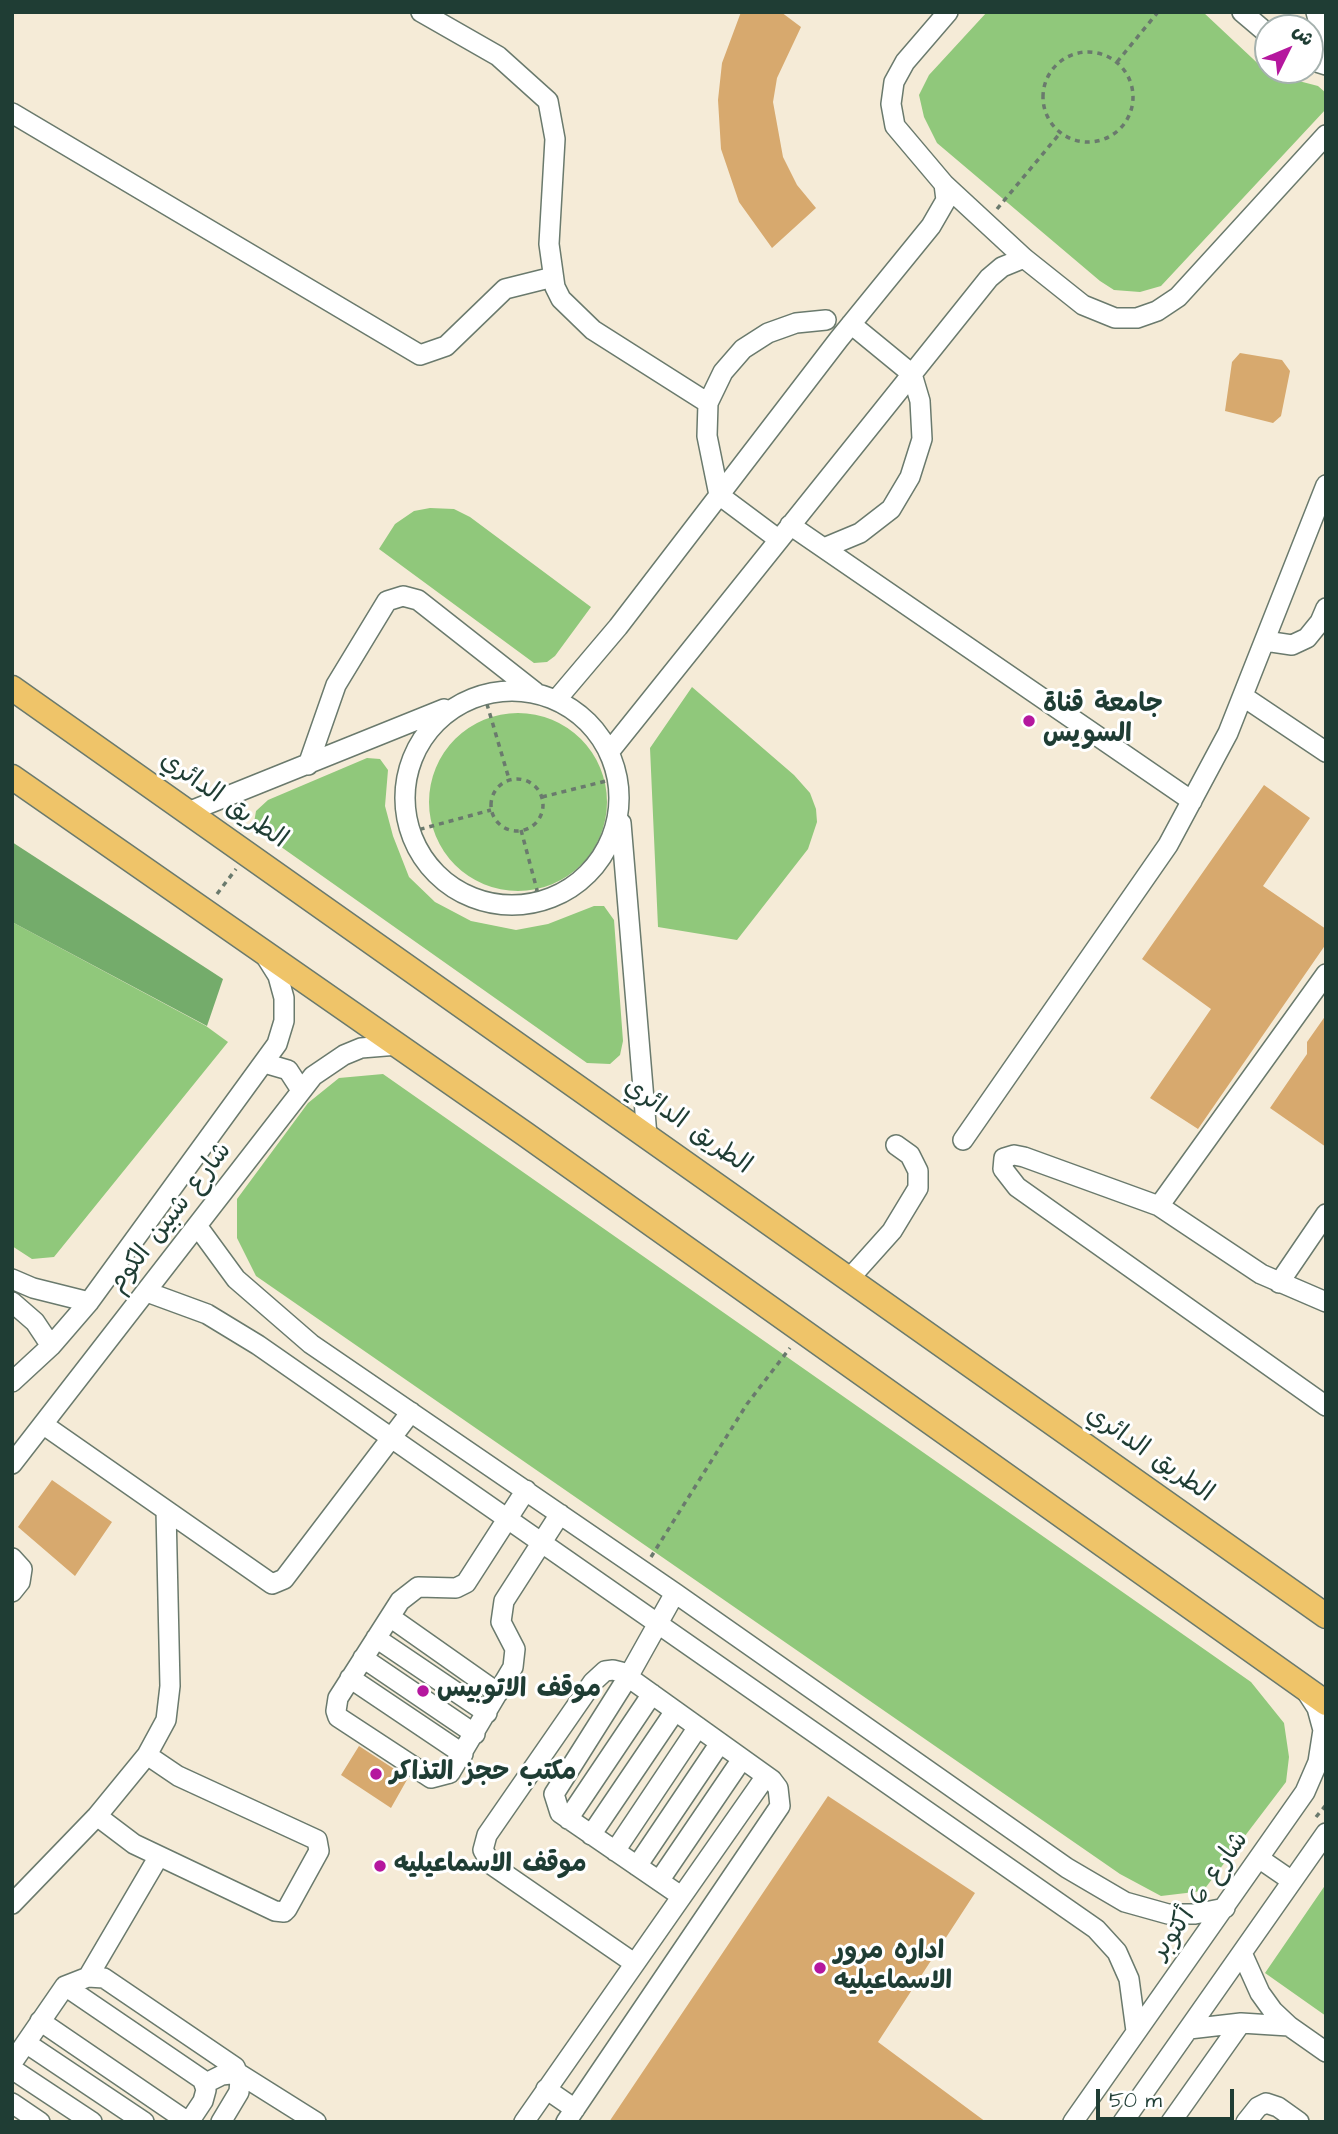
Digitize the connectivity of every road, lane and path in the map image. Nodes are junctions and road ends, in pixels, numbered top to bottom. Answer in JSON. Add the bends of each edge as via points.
{"nodes":[{"id":1,"x":421,"y":12,"type":"edge"},
{"id":2,"x":948,"y":12,"type":"edge"},
{"id":3,"x":1158,"y":12,"type":"edge"},
{"id":4,"x":1316,"y":12,"type":"edge"},
{"id":5,"x":1326,"y":50,"type":"edge"},
{"id":6,"x":1117,"y":62,"type":"junction"},
{"id":7,"x":12,"y":113,"type":"edge"},
{"id":8,"x":1060,"y":132,"type":"junction"},
{"id":9,"x":1326,"y":135,"type":"edge"},
{"id":10,"x":944,"y":184,"type":"junction"},
{"id":11,"x":985,"y":224,"type":"junction"},
{"id":12,"x":1024,"y":258,"type":"junction"},
{"id":13,"x":553,"y":277,"type":"junction"},
{"id":14,"x":826,"y":320,"type":"dead end"},
{"id":15,"x":851,"y":324,"type":"junction"},
{"id":16,"x":912,"y":374,"type":"junction"},
{"id":17,"x":708,"y":403,"type":"junction"},
{"id":18,"x":1325,"y":492,"type":"edge"},
{"id":19,"x":719,"y":495,"type":"junction"},
{"id":20,"x":784,"y":532,"type":"junction"},
{"id":21,"x":824,"y":548,"type":"junction"},
{"id":22,"x":1326,"y":608,"type":"edge"},
{"id":23,"x":1265,"y":641,"type":"junction"},
{"id":24,"x":12,"y":688,"type":"edge"},
{"id":25,"x":536,"y":693,"type":"junction"},
{"id":26,"x":476,"y":697,"type":"junction"},
{"id":27,"x":1244,"y":697,"type":"junction"},
{"id":28,"x":557,"y":699,"type":"junction"},
{"id":29,"x":609,"y":752,"type":"junction"},
{"id":30,"x":1326,"y":752,"type":"edge"},
{"id":31,"x":308,"y":765,"type":"junction"},
{"id":32,"x":12,"y":777,"type":"edge"},
{"id":33,"x":618,"y":778,"type":"junction"},
{"id":34,"x":509,"y":780,"type":"junction"},
{"id":35,"x":541,"y":797,"type":"junction"},
{"id":36,"x":1192,"y":801,"type":"junction"},
{"id":37,"x":620,"y":807,"type":"junction"},
{"id":38,"x":491,"y":810,"type":"junction"},
{"id":39,"x":188,"y":812,"type":"junction"},
{"id":40,"x":521,"y":830,"type":"junction"},
{"id":41,"x":410,"y":832,"type":"junction"},
{"id":42,"x":236,"y":864,"type":"junction"},
{"id":43,"x":244,"y":879,"type":"dead end"},
{"id":44,"x":207,"y":894,"type":"dead end"},
{"id":45,"x":531,"y":904,"type":"junction"},
{"id":46,"x":265,"y":956,"type":"junction"},
{"id":47,"x":1326,"y":974,"type":"edge"},
{"id":48,"x":398,"y":1045,"type":"junction"},
{"id":49,"x":264,"y":1063,"type":"junction"},
{"id":50,"x":301,"y":1090,"type":"junction"},
{"id":51,"x":647,"y":1136,"type":"junction"},
{"id":52,"x":963,"y":1140,"type":"dead end"},
{"id":53,"x":896,"y":1145,"type":"dead end"},
{"id":54,"x":1159,"y":1206,"type":"junction"},
{"id":55,"x":1326,"y":1214,"type":"edge"},
{"id":56,"x":198,"y":1227,"type":"junction"},
{"id":57,"x":12,"y":1279,"type":"edge"},
{"id":58,"x":849,"y":1279,"type":"junction"},
{"id":59,"x":1279,"y":1283,"type":"junction"},
{"id":60,"x":147,"y":1292,"type":"junction"},
{"id":61,"x":89,"y":1301,"type":"junction"},
{"id":62,"x":12,"y":1302,"type":"edge"},
{"id":63,"x":1326,"y":1302,"type":"edge"},
{"id":64,"x":802,"y":1331,"type":"junction"},
{"id":65,"x":51,"y":1346,"type":"junction"},
{"id":66,"x":12,"y":1382,"type":"edge"},
{"id":67,"x":1326,"y":1406,"type":"edge"},
{"id":68,"x":411,"y":1412,"type":"junction"},
{"id":69,"x":44,"y":1425,"type":"junction"},
{"id":70,"x":391,"y":1438,"type":"junction"},
{"id":71,"x":12,"y":1464,"type":"edge"},
{"id":72,"x":526,"y":1490,"type":"junction"},
{"id":73,"x":166,"y":1510,"type":"junction"},
{"id":74,"x":560,"y":1514,"type":"junction"},
{"id":75,"x":508,"y":1519,"type":"junction"},
{"id":76,"x":542,"y":1543,"type":"junction"},
{"id":77,"x":12,"y":1558,"type":"edge"},
{"id":78,"x":642,"y":1570,"type":"junction"},
{"id":79,"x":12,"y":1592,"type":"edge"},
{"id":80,"x":675,"y":1593,"type":"junction"},
{"id":81,"x":1326,"y":1616,"type":"edge"},
{"id":82,"x":390,"y":1617,"type":"junction"},
{"id":83,"x":657,"y":1622,"type":"junction"},
{"id":84,"x":376,"y":1638,"type":"junction"},
{"id":85,"x":363,"y":1658,"type":"junction"},
{"id":86,"x":628,"y":1677,"type":"junction"},
{"id":87,"x":350,"y":1678,"type":"junction"},
{"id":88,"x":1303,"y":1688,"type":"junction"},
{"id":89,"x":498,"y":1693,"type":"junction"},
{"id":90,"x":652,"y":1694,"type":"junction"},
{"id":91,"x":1326,"y":1703,"type":"edge"},
{"id":92,"x":675,"y":1711,"type":"junction"},
{"id":93,"x":486,"y":1713,"type":"junction"},
{"id":94,"x":698,"y":1727,"type":"junction"},
{"id":95,"x":475,"y":1734,"type":"junction"},
{"id":96,"x":720,"y":1743,"type":"junction"},
{"id":97,"x":148,"y":1755,"type":"junction"},
{"id":98,"x":463,"y":1755,"type":"junction"},
{"id":99,"x":742,"y":1759,"type":"junction"},
{"id":100,"x":766,"y":1776,"type":"junction"},
{"id":101,"x":97,"y":1816,"type":"junction"},
{"id":102,"x":568,"y":1819,"type":"junction"},
{"id":103,"x":1326,"y":1833,"type":"edge"},
{"id":104,"x":591,"y":1835,"type":"junction"},
{"id":105,"x":615,"y":1851,"type":"junction"},
{"id":106,"x":159,"y":1856,"type":"junction"},
{"id":107,"x":1260,"y":1859,"type":"junction"},
{"id":108,"x":637,"y":1866,"type":"junction"},
{"id":109,"x":659,"y":1881,"type":"junction"},
{"id":110,"x":1292,"y":1881,"type":"junction"},
{"id":111,"x":681,"y":1896,"type":"junction"},
{"id":112,"x":12,"y":1904,"type":"edge"},
{"id":113,"x":1225,"y":1908,"type":"junction"},
{"id":114,"x":1242,"y":1953,"type":"junction"},
{"id":115,"x":634,"y":1963,"type":"junction"},
{"id":116,"x":88,"y":1977,"type":"junction"},
{"id":117,"x":65,"y":1986,"type":"junction"},
{"id":118,"x":40,"y":2021,"type":"junction"},
{"id":119,"x":1241,"y":2023,"type":"junction"},
{"id":120,"x":1289,"y":2026,"type":"junction"},
{"id":121,"x":1189,"y":2029,"type":"junction"},
{"id":122,"x":1136,"y":2031,"type":"junction"},
{"id":123,"x":26,"y":2043,"type":"junction"},
{"id":124,"x":1326,"y":2052,"type":"edge"},
{"id":125,"x":12,"y":2063,"type":"edge"},
{"id":126,"x":12,"y":2069,"type":"edge"},
{"id":127,"x":238,"y":2073,"type":"junction"},
{"id":128,"x":204,"y":2084,"type":"junction"},
{"id":129,"x":545,"y":2089,"type":"junction"},
{"id":130,"x":12,"y":2103,"type":"edge"},
{"id":131,"x":571,"y":2115,"type":"edge"},
{"id":132,"x":40,"y":2122,"type":"edge"},
{"id":133,"x":92,"y":2122,"type":"edge"},
{"id":134,"x":144,"y":2122,"type":"edge"},
{"id":135,"x":188,"y":2122,"type":"edge"},
{"id":136,"x":221,"y":2122,"type":"edge"},
{"id":137,"x":316,"y":2122,"type":"edge"},
{"id":138,"x":524,"y":2122,"type":"edge"},
{"id":139,"x":1073,"y":2122,"type":"edge"},
{"id":140,"x":1123,"y":2122,"type":"edge"},
{"id":141,"x":1171,"y":2122,"type":"edge"},
{"id":142,"x":1247,"y":2122,"type":"edge"},
{"id":143,"x":1299,"y":2122,"type":"edge"}],
"edges":[{"from":1,"to":13,"type":"street","via":[[498,56],[548,101],[555,139],[549,222]]},
{"from":2,"to":10,"type":"street","via":[[905,62],[894,82],[891,104],[895,126]]},
{"from":3,"to":6,"type":"path"},
{"from":4,"to":5,"type":"street"},
{"from":6,"to":8,"type":"path","via":[[1132,88],[1128,118],[1118,130],[1090,142]]},
{"from":6,"to":8,"type":"path","via":[[1083,52],[1063,59],[1053,69],[1043,95],[1045,109]]},
{"from":7,"to":13,"type":"street","via":[[420,355],[446,346],[505,289]]},
{"from":8,"to":11,"type":"path"},
{"from":9,"to":12,"type":"street","via":[[1196,280],[1157,311],[1137,318],[1098,312]]},
{"from":10,"to":11,"type":"street"},
{"from":10,"to":15,"type":"street","via":[[946,200],[939,214]]},
{"from":11,"to":12,"type":"street"},
{"from":12,"to":16,"type":"street","via":[[989,278]]},
{"from":13,"to":17,"type":"street","via":[[561,299],[593,330]]},
{"from":14,"to":17,"type":"street","via":[[777,329],[743,349],[723,372]]},
{"from":15,"to":16,"type":"street"},
{"from":15,"to":19,"type":"street"},
{"from":16,"to":20,"type":"street"},
{"from":16,"to":21,"type":"street","via":[[920,401],[922,439],[911,477],[891,509],[860,533]]},
{"from":17,"to":19,"type":"street","via":[[707,436]]},
{"from":18,"to":23,"type":"street"},
{"from":19,"to":20,"type":"street"},
{"from":19,"to":28,"type":"street"},
{"from":20,"to":21,"type":"street"},
{"from":20,"to":29,"type":"street"},
{"from":21,"to":36,"type":"street"},
{"from":22,"to":23,"type":"street","via":[[1307,638],[1292,645]]},
{"from":23,"to":27,"type":"street"},
{"from":24,"to":39,"type":"main road","name":"الطريق الدائري"},
{"from":25,"to":26,"type":"street","via":[[510,690]]},
{"from":25,"to":28,"type":"street"},
{"from":25,"to":31,"type":"street","via":[[418,600],[403,596],[387,601],[336,685]]},
{"from":26,"to":31,"type":"street"},
{"from":26,"to":34,"type":"path"},
{"from":26,"to":41,"type":"street","via":[[441,717],[421,741],[408,770],[405,801]]},
{"from":27,"to":30,"type":"street"},
{"from":27,"to":36,"type":"street"},
{"from":28,"to":29,"type":"street","via":[[594,728]]},
{"from":29,"to":33,"type":"street"},
{"from":31,"to":39,"type":"street"},
{"from":32,"to":46,"type":"main road"},
{"from":33,"to":35,"type":"path"},
{"from":33,"to":37,"type":"street"},
{"from":34,"to":35,"type":"path","via":[[528,781]]},
{"from":34,"to":38,"type":"path","via":[[493,793]]},
{"from":35,"to":40,"type":"path","via":[[538,819]]},
{"from":36,"to":52,"type":"street","via":[[1168,845]]},
{"from":37,"to":45,"type":"street","via":[[614,835],[582,881],[558,896]]},
{"from":37,"to":51,"type":"street"},
{"from":38,"to":40,"type":"path","via":[[499,824]]},
{"from":38,"to":41,"type":"path"},
{"from":39,"to":42,"type":"main road","name":"الطريق الدائري"},
{"from":40,"to":45,"type":"path","via":[[537,890]]},
{"from":41,"to":45,"type":"street","via":[[424,859],[453,887],[500,905]]},
{"from":42,"to":43,"type":"path"},
{"from":42,"to":44,"type":"path","via":[[214,898]]},
{"from":42,"to":51,"type":"main road","name":"الطريق الدائري"},
{"from":46,"to":48,"type":"main road"},
{"from":46,"to":49,"type":"street","name":"شارع شبين الكوم","via":[[278,976],[284,1021],[277,1044]]},
{"from":47,"to":54,"type":"street"},
{"from":48,"to":50,"type":"street","name":"شارع شبين الكوم","via":[[344,1055],[327,1064]]},
{"from":48,"to":64,"type":"main road"},
{"from":49,"to":50,"type":"street","via":[[288,1070]]},
{"from":49,"to":61,"type":"street","name":"شارع شبين الكوم"},
{"from":50,"to":56,"type":"street","name":"شارع شبين الكوم"},
{"from":51,"to":58,"type":"main road","name":"الطريق الدائري"},
{"from":53,"to":58,"type":"street","via":[[910,1155],[918,1171],[918,1188],[892,1231]]},
{"from":54,"to":59,"type":"street"},
{"from":54,"to":67,"type":"street","via":[[1024,1157],[1004,1158],[1003,1169],[1017,1187]]},
{"from":55,"to":59,"type":"street"},
{"from":56,"to":60,"type":"street","name":"شارع شبين الكوم"},
{"from":56,"to":68,"type":"street","via":[[236,1279],[261,1303],[311,1344]]},
{"from":57,"to":61,"type":"street"},
{"from":58,"to":81,"type":"main road","name":"الطريق الدائري"},
{"from":59,"to":63,"type":"street"},
{"from":60,"to":69,"type":"street","name":"شارع شبين الكوم"},
{"from":60,"to":70,"type":"street","via":[[229,1326]]},
{"from":61,"to":65,"type":"street","name":"شارع شبين الكوم"},
{"from":62,"to":65,"type":"street","via":[[35,1322]]},
{"from":64,"to":78,"type":"path","via":[[747,1404]]},
{"from":64,"to":88,"type":"main road"},
{"from":65,"to":66,"type":"street","name":"شارع شبين الكوم"},
{"from":68,"to":70,"type":"street"},
{"from":68,"to":72,"type":"street"},
{"from":69,"to":71,"type":"street","name":"شارع شبين الكوم"},
{"from":69,"to":73,"type":"street"},
{"from":70,"to":73,"type":"street","via":[[285,1579],[276,1583],[267,1582]]},
{"from":70,"to":75,"type":"street"},
{"from":72,"to":74,"type":"street"},
{"from":72,"to":75,"type":"street"},
{"from":73,"to":97,"type":"street","via":[[169,1703]]},
{"from":74,"to":76,"type":"street"},
{"from":74,"to":78,"type":"street"},
{"from":75,"to":76,"type":"street"},
{"from":75,"to":82,"type":"street","via":[[466,1583],[456,1588],[418,1587],[400,1601]]},
{"from":76,"to":83,"type":"street"},
{"from":76,"to":89,"type":"street","via":[[502,1607],[501,1622],[516,1658]]},
{"from":77,"to":79,"type":"street","via":[[22,1569]]},
{"from":78,"to":80,"type":"street"},
{"from":80,"to":83,"type":"street"},
{"from":80,"to":113,"type":"street","via":[[1067,1868],[1125,1902],[1168,1914]]},
{"from":82,"to":84,"type":"street"},
{"from":82,"to":89,"type":"street"},
{"from":83,"to":86,"type":"street"},
{"from":83,"to":122,"type":"street","via":[[1096,1929],[1117,1952],[1129,1979]]},
{"from":84,"to":85,"type":"street"},
{"from":84,"to":93,"type":"street"},
{"from":85,"to":87,"type":"street"},
{"from":85,"to":95,"type":"street"},
{"from":86,"to":90,"type":"street"},
{"from":86,"to":102,"type":"street","via":[[558,1784],[555,1804]]},
{"from":86,"to":115,"type":"street","via":[[613,1670],[598,1676],[487,1835],[483,1850],[492,1865]]},
{"from":87,"to":98,"type":"street"},
{"from":87,"to":98,"type":"street","via":[[335,1704],[343,1721],[431,1778],[450,1773]]},
{"from":88,"to":91,"type":"main road"},
{"from":88,"to":107,"type":"street","name":"شارع 6 أكتوبر","via":[[1317,1708],[1323,1730],[1318,1762],[1305,1792]]},
{"from":89,"to":93,"type":"street"},
{"from":90,"to":92,"type":"street"},
{"from":90,"to":102,"type":"street"},
{"from":92,"to":94,"type":"street"},
{"from":92,"to":104,"type":"street"},
{"from":93,"to":95,"type":"street"},
{"from":94,"to":96,"type":"street"},
{"from":94,"to":105,"type":"street"},
{"from":95,"to":98,"type":"street"},
{"from":96,"to":99,"type":"street"},
{"from":96,"to":108,"type":"street"},
{"from":97,"to":101,"type":"street"},
{"from":97,"to":106,"type":"street","via":[[178,1776],[320,1845],[287,1909],[279,1913]]},
{"from":99,"to":100,"type":"street"},
{"from":99,"to":109,"type":"street"},
{"from":100,"to":111,"type":"street"},
{"from":100,"to":131,"type":"street","via":[[778,1788],[777,1815]]},
{"from":101,"to":106,"type":"street","via":[[125,1839]]},
{"from":101,"to":112,"type":"street"},
{"from":102,"to":104,"type":"street"},
{"from":103,"to":110,"type":"street"},
{"from":104,"to":105,"type":"street"},
{"from":105,"to":108,"type":"street"},
{"from":106,"to":116,"type":"street"},
{"from":107,"to":110,"type":"street"},
{"from":107,"to":113,"type":"street","name":"شارع 6 أكتوبر"},
{"from":108,"to":109,"type":"street"},
{"from":109,"to":111,"type":"street"},
{"from":110,"to":114,"type":"street"},
{"from":111,"to":115,"type":"street"},
{"from":113,"to":122,"type":"street","name":"شارع 6 أكتوبر"},
{"from":114,"to":120,"type":"street","via":[[1260,1993]]},
{"from":114,"to":121,"type":"street"},
{"from":115,"to":129,"type":"street"},
{"from":116,"to":117,"type":"street"},
{"from":116,"to":127,"type":"street","via":[[112,1981],[231,2062]]},
{"from":117,"to":118,"type":"street"},
{"from":117,"to":128,"type":"street","via":[[195,2072]]},
{"from":118,"to":123,"type":"street"},
{"from":118,"to":135,"type":"street"},
{"from":119,"to":120,"type":"street"},
{"from":119,"to":121,"type":"street"},
{"from":119,"to":141,"type":"street"},
{"from":120,"to":124,"type":"street"},
{"from":121,"to":140,"type":"street"},
{"from":122,"to":139,"type":"street","name":"شارع 6 أكتوبر"},
{"from":123,"to":125,"type":"street"},
{"from":123,"to":134,"type":"street"},
{"from":126,"to":133,"type":"street"},
{"from":127,"to":128,"type":"street"},
{"from":127,"to":136,"type":"street","via":[[239,2092]]},
{"from":127,"to":137,"type":"street"},
{"from":128,"to":135,"type":"street","via":[[203,2101]]},
{"from":129,"to":131,"type":"street"},
{"from":129,"to":138,"type":"street"},
{"from":130,"to":132,"type":"street"},
{"from":142,"to":143,"type":"street","via":[[1266,2103]]}]}
